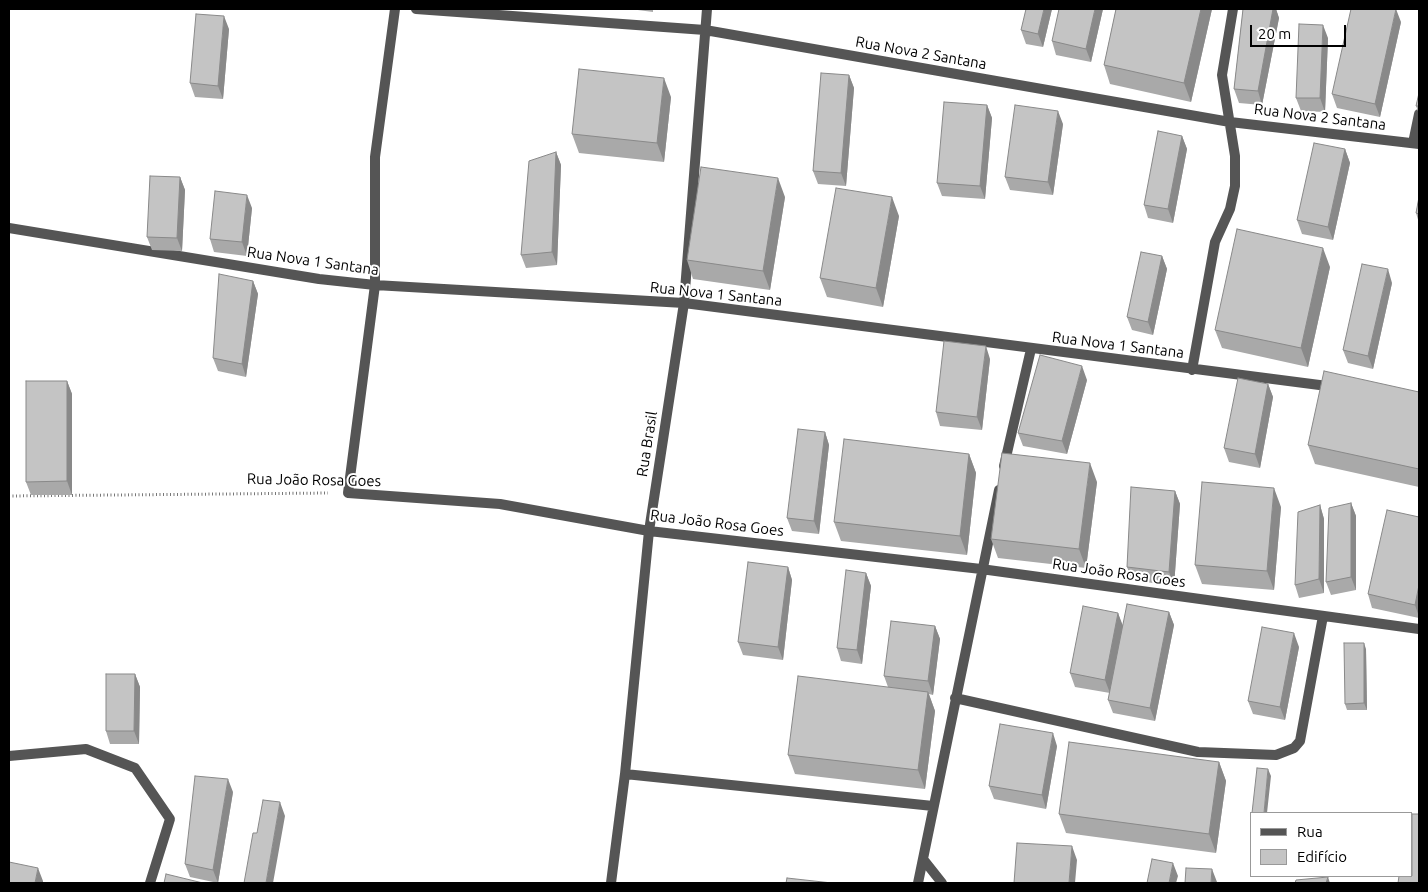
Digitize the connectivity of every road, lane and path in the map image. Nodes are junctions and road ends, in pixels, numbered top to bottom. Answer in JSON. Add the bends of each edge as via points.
{"nodes":[{"id":1,"x":395,"y":9,"type":"edge"},
{"id":2,"x":416,"y":9,"type":"edge"},
{"id":3,"x":707,"y":9,"type":"edge"},
{"id":4,"x":1233,"y":9,"type":"edge"},
{"id":5,"x":705,"y":30,"type":"junction"},
{"id":6,"x":1419,"y":114,"type":"edge"},
{"id":7,"x":1230,"y":122,"type":"junction"},
{"id":8,"x":1416,"y":143,"type":"edge"},
{"id":9,"x":9,"y":228,"type":"edge"},
{"id":10,"x":374,"y":286,"type":"junction"},
{"id":11,"x":684,"y":303,"type":"junction"},
{"id":12,"x":1031,"y":349,"type":"junction"},
{"id":13,"x":1192,"y":370,"type":"junction"},
{"id":14,"x":1350,"y":389,"type":"edge"},
{"id":15,"x":348,"y":493,"type":"junction"},
{"id":16,"x":9,"y":496,"type":"edge"},
{"id":17,"x":649,"y":531,"type":"junction"},
{"id":18,"x":981,"y":570,"type":"junction"},
{"id":19,"x":1322,"y":616,"type":"junction"},
{"id":20,"x":1419,"y":629,"type":"edge"},
{"id":21,"x":955,"y":698,"type":"junction"},
{"id":22,"x":9,"y":756,"type":"edge"},
{"id":23,"x":625,"y":774,"type":"junction"},
{"id":24,"x":933,"y":806,"type":"junction"},
{"id":25,"x":923,"y":858,"type":"junction"},
{"id":26,"x":150,"y":883,"type":"edge"},
{"id":27,"x":611,"y":883,"type":"edge"},
{"id":28,"x":918,"y":883,"type":"edge"},
{"id":29,"x":942,"y":883,"type":"edge"}],
"edges":[{"from":1,"to":10,"type":"street","via":[[376,157]]},
{"from":2,"to":5,"type":"street","name":"Rua Nova 2 Santana"},
{"from":3,"to":5,"type":"street","name":"Rua Brasil"},
{"from":4,"to":7,"type":"street","via":[[1222,75]]},
{"from":5,"to":7,"type":"street","name":"Rua Nova 2 Santana"},
{"from":5,"to":11,"type":"street","name":"Rua Brasil"},
{"from":6,"to":8,"type":"street"},
{"from":7,"to":8,"type":"street","name":"Rua Nova 2 Santana"},
{"from":7,"to":13,"type":"street","via":[[1235,156],[1234,186],[1230,210],[1215,242]]},
{"from":9,"to":10,"type":"street","name":"Rua Nova 1 Santana"},
{"from":10,"to":11,"type":"street","name":"Rua Nova 1 Santana"},
{"from":10,"to":15,"type":"street"},
{"from":11,"to":12,"type":"street","name":"Rua Nova 1 Santana"},
{"from":11,"to":17,"type":"street","name":"Rua Brasil"},
{"from":12,"to":13,"type":"street","name":"Rua Nova 1 Santana"},
{"from":12,"to":18,"type":"street"},
{"from":13,"to":14,"type":"street","name":"Rua Nova 1 Santana"},
{"from":15,"to":16,"type":"path","name":"Rua João Rosa Goes"},
{"from":15,"to":17,"type":"street","name":"Rua João Rosa Goes","via":[[500,504]]},
{"from":17,"to":18,"type":"street","name":"Rua João Rosa Goes"},
{"from":17,"to":23,"type":"street","name":"Rua Brasil"},
{"from":18,"to":19,"type":"street","name":"Rua João Rosa Goes"},
{"from":18,"to":21,"type":"street"},
{"from":19,"to":20,"type":"street","name":"Rua João Rosa Goes"},
{"from":19,"to":21,"type":"street","via":[[1300,740],[1294,748],[1276,755],[1198,752]]},
{"from":21,"to":24,"type":"street"},
{"from":22,"to":26,"type":"street","via":[[86,748],[135,768],[170,818]]},
{"from":23,"to":24,"type":"street"},
{"from":23,"to":27,"type":"street","name":"Rua Brasil"},
{"from":24,"to":25,"type":"street"},
{"from":25,"to":28,"type":"street"},
{"from":25,"to":29,"type":"street"}]}
